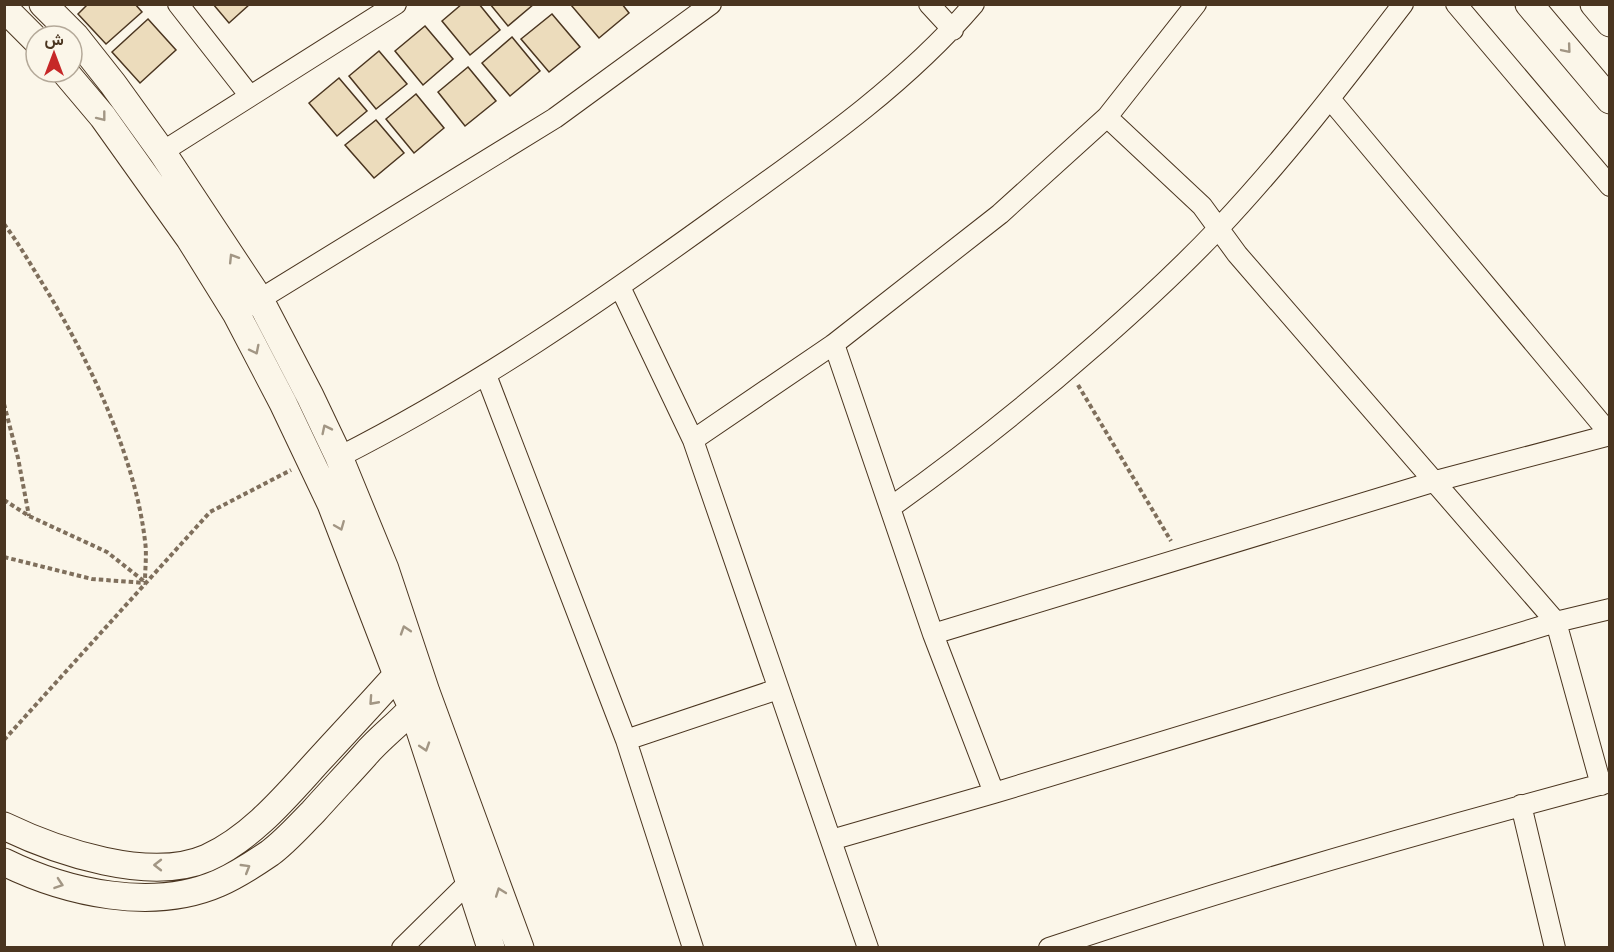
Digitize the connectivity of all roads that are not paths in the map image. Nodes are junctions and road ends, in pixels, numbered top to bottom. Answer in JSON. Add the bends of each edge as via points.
{"nodes":[{"id":1,"x":43,"y":4,"type":"edge"},
{"id":2,"x":178,"y":4,"type":"edge"},
{"id":3,"x":929,"y":4,"type":"edge"},
{"id":4,"x":974,"y":4,"type":"edge"},
{"id":5,"x":1196,"y":4,"type":"edge"},
{"id":6,"x":1403,"y":4,"type":"edge"},
{"id":7,"x":1456,"y":4,"type":"edge"},
{"id":8,"x":1529,"y":4,"type":"edge"},
{"id":9,"x":1594,"y":4,"type":"edge"},
{"id":10,"x":391,"y":6,"type":"edge"},
{"id":11,"x":707,"y":6,"type":"edge"},
{"id":12,"x":4,"y":8,"type":"edge"},
{"id":13,"x":1610,"y":23,"type":"edge"},
{"id":14,"x":24,"y":28,"type":"edge"},
{"id":15,"x":952,"y":30,"type":"junction"},
{"id":16,"x":75,"y":84,"type":"edge"},
{"id":17,"x":250,"y":96,"type":"junction"},
{"id":18,"x":1330,"y":99,"type":"junction"},
{"id":19,"x":1610,"y":100,"type":"edge"},
{"id":20,"x":1107,"y":117,"type":"junction"},
{"id":21,"x":162,"y":152,"type":"junction"},
{"id":22,"x":1610,"y":186,"type":"edge"},
{"id":23,"x":1219,"y":228,"type":"junction"},
{"id":24,"x":620,"y":287,"type":"junction"},
{"id":25,"x":260,"y":300,"type":"junction"},
{"id":26,"x":236,"y":313,"type":"junction"},
{"id":27,"x":834,"y":344,"type":"junction"},
{"id":28,"x":486,"y":375,"type":"junction"},
{"id":29,"x":1610,"y":434,"type":"edge"},
{"id":30,"x":693,"y":440,"type":"junction"},
{"id":31,"x":339,"y":457,"type":"junction"},
{"id":32,"x":1436,"y":481,"type":"junction"},
{"id":33,"x":891,"y":507,"type":"junction"},
{"id":34,"x":1610,"y":609,"type":"edge"},
{"id":35,"x":1556,"y":622,"type":"junction"},
{"id":36,"x":933,"y":634,"type":"junction"},
{"id":37,"x":406,"y":668,"type":"junction"},
{"id":38,"x":778,"y":689,"type":"junction"},
{"id":39,"x":419,"y":701,"type":"junction"},
{"id":40,"x":626,"y":740,"type":"junction"},
{"id":41,"x":1605,"y":783,"type":"edge"},
{"id":42,"x":994,"y":793,"type":"junction"},
{"id":43,"x":1521,"y":805,"type":"junction"},
{"id":44,"x":4,"y":826,"type":"edge"},
{"id":45,"x":831,"y":840,"type":"junction"},
{"id":46,"x":4,"y":862,"type":"edge"},
{"id":47,"x":469,"y":882,"type":"junction"},
{"id":48,"x":402,"y":948,"type":"edge"},
{"id":49,"x":491,"y":948,"type":"edge"},
{"id":50,"x":520,"y":948,"type":"edge"},
{"id":51,"x":693,"y":948,"type":"edge"},
{"id":52,"x":868,"y":948,"type":"edge"},
{"id":53,"x":1049,"y":948,"type":"edge"},
{"id":54,"x":1555,"y":948,"type":"edge"}],
"edges":[{"from":1,"to":21,"type":"street","via":[[81,44]]},
{"from":2,"to":17,"type":"street"},
{"from":3,"to":15,"type":"street"},
{"from":4,"to":15,"type":"street"},
{"from":5,"to":20,"type":"street"},
{"from":6,"to":18,"type":"street"},
{"from":7,"to":22,"type":"street"},
{"from":8,"to":19,"type":"street","one_way":true},
{"from":9,"to":13,"type":"street"},
{"from":10,"to":17,"type":"street"},
{"from":11,"to":25,"type":"street","via":[[555,118]]},
{"from":12,"to":14,"type":"street"},
{"from":15,"to":24,"type":"street","via":[[885,92],[811,150]]},
{"from":16,"to":26,"type":"street","one_way":true,"via":[[190,239]]},
{"from":17,"to":21,"type":"street"},
{"from":18,"to":23,"type":"street"},
{"from":18,"to":29,"type":"street"},
{"from":20,"to":23,"type":"street","via":[[1202,206]]},
{"from":20,"to":27,"type":"street","via":[[1000,214]]},
{"from":25,"to":21,"type":"street","one_way":true},
{"from":23,"to":32,"type":"street","via":[[1237,254]]},
{"from":23,"to":33,"type":"street","via":[[1148,298],[1034,399]]},
{"from":24,"to":28,"type":"street"},
{"from":24,"to":30,"type":"street"},
{"from":25,"to":26,"type":"street"},
{"from":31,"to":25,"type":"street","one_way":true},
{"from":26,"to":37,"type":"street","one_way":true,"via":[[310,460]]},
{"from":27,"to":30,"type":"street"},
{"from":27,"to":33,"type":"street"},
{"from":28,"to":31,"type":"street","via":[[399,427]]},
{"from":28,"to":40,"type":"street"},
{"from":29,"to":32,"type":"street"},
{"from":30,"to":38,"type":"street"},
{"from":37,"to":31,"type":"street","one_way":true,"via":[[385,569]]},
{"from":32,"to":35,"type":"street"},
{"from":32,"to":36,"type":"street"},
{"from":33,"to":36,"type":"street"},
{"from":34,"to":35,"type":"street"},
{"from":35,"to":41,"type":"street"},
{"from":35,"to":42,"type":"street"},
{"from":36,"to":42,"type":"street"},
{"from":37,"to":39,"type":"street"},
{"from":37,"to":44,"type":"street","one_way":true,"via":[[284,799],[239,840],[206,858],[180,865],[127,865],[79,856]]},
{"from":38,"to":40,"type":"street"},
{"from":38,"to":45,"type":"street"},
{"from":46,"to":39,"type":"street","one_way":true,"via":[[75,890],[113,895],[166,896],[218,883],[272,852],[291,835]]},
{"from":39,"to":47,"type":"street","one_way":true},
{"from":50,"to":39,"type":"street","one_way":true,"via":[[482,841]]},
{"from":40,"to":51,"type":"street"},
{"from":41,"to":43,"type":"street"},
{"from":42,"to":45,"type":"street"},
{"from":43,"to":53,"type":"street","via":[[1199,898]]},
{"from":43,"to":54,"type":"street"},
{"from":45,"to":52,"type":"street"},
{"from":47,"to":48,"type":"street"},
{"from":47,"to":49,"type":"street"}]}
